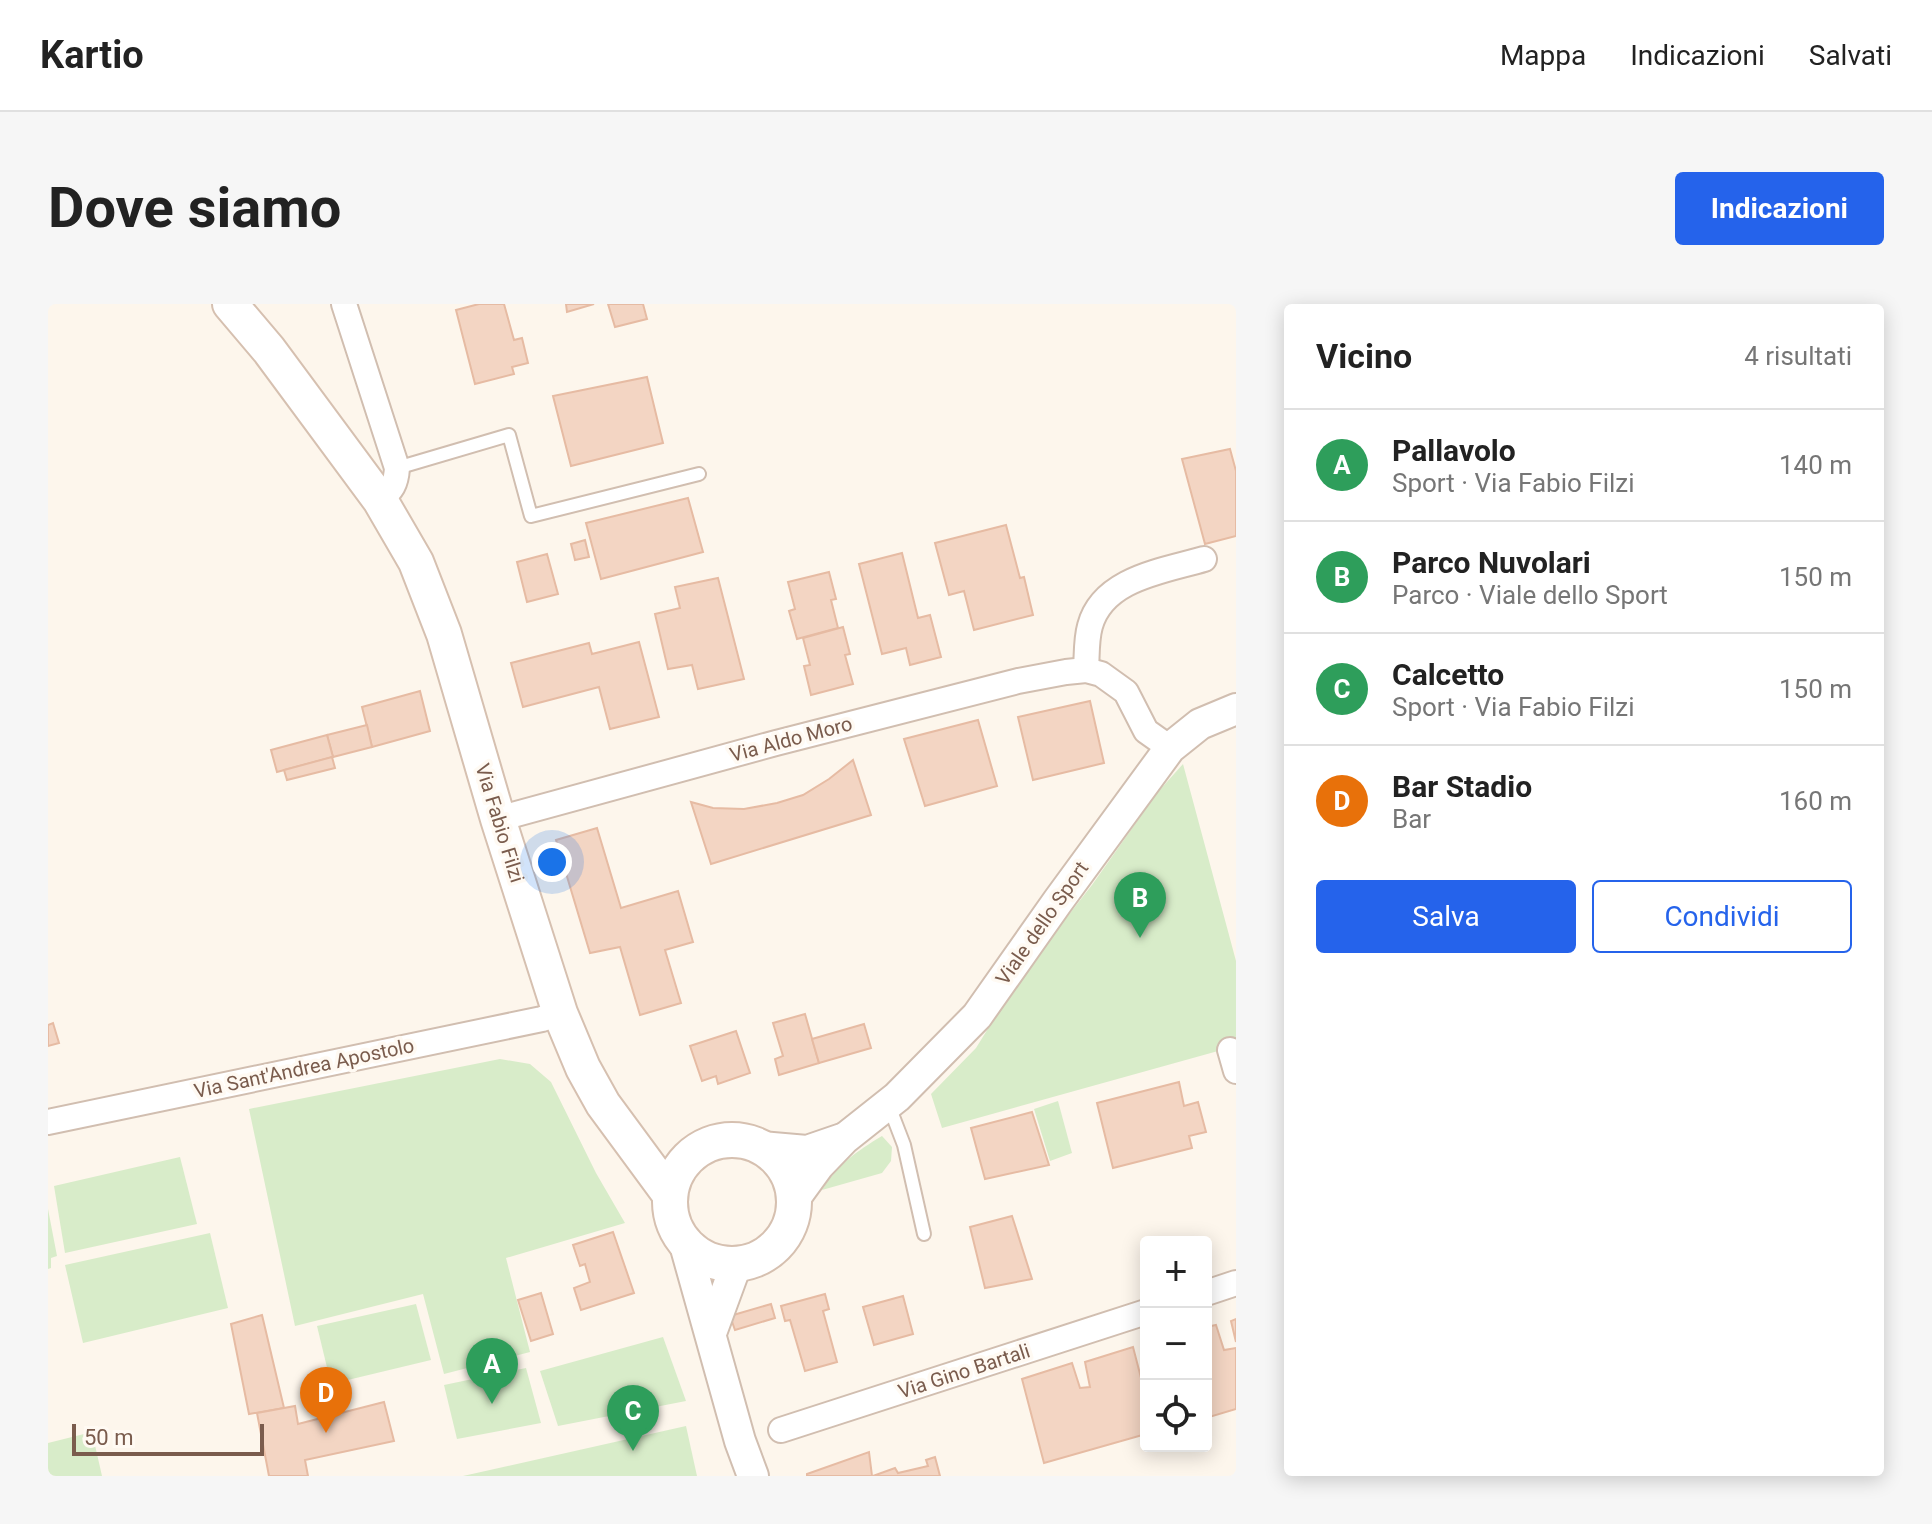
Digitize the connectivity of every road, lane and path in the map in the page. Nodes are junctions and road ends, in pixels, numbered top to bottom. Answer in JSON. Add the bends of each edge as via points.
{"nodes":[{"id":1,"x":230,"y":304,"type":"edge"},
{"id":2,"x":344,"y":304,"type":"edge"},
{"id":3,"x":397,"y":468,"type":"junction"},
{"id":4,"x":699,"y":474,"type":"dead end"},
{"id":5,"x":380,"y":500,"type":"junction"},
{"id":6,"x":1204,"y":559,"type":"dead end"},
{"id":7,"x":1086,"y":670,"type":"junction"},
{"id":8,"x":1236,"y":709,"type":"edge"},
{"id":9,"x":1170,"y":748,"type":"junction"},
{"id":10,"x":498,"y":819,"type":"junction"},
{"id":11,"x":560,"y":1013,"type":"junction"},
{"id":12,"x":888,"y":1103,"type":"junction"},
{"id":13,"x":48,"y":1122,"type":"edge"},
{"id":14,"x":844,"y":1139,"type":"junction"},
{"id":15,"x":629,"y":1141,"type":"junction"},
{"id":16,"x":703,"y":1147,"type":"junction"},
{"id":17,"x":761,"y":1147,"type":"junction"},
{"id":18,"x":670,"y":1195,"type":"junction"},
{"id":19,"x":795,"y":1198,"type":"junction"},
{"id":20,"x":924,"y":1234,"type":"dead end"},
{"id":21,"x":684,"y":1241,"type":"junction"},
{"id":22,"x":736,"y":1265,"type":"junction"},
{"id":23,"x":1236,"y":1283,"type":"edge"},
{"id":24,"x":1212,"y":1291,"type":"edge"},
{"id":25,"x":1140,"y":1314,"type":"edge"},
{"id":26,"x":711,"y":1333,"type":"junction"},
{"id":27,"x":781,"y":1430,"type":"dead end"},
{"id":28,"x":753,"y":1476,"type":"edge"}],
"edges":[{"from":1,"to":5,"type":"main road","name":"Via Fabio Filzi"},
{"from":2,"to":3,"type":"street"},
{"from":3,"to":4,"type":"lane","via":[[509,435],[531,516]]},
{"from":3,"to":5,"type":"street","via":[[391,491]]},
{"from":5,"to":10,"type":"main road","name":"Via Fabio Filzi","via":[[416,562],[444,634]]},
{"from":6,"to":7,"type":"street","via":[[1133,580],[1109,595],[1090,627]]},
{"from":7,"to":9,"type":"street","via":[[1126,692],[1146,731]]},
{"from":7,"to":10,"type":"street","name":"Via Aldo Moro","via":[[1018,681]]},
{"from":8,"to":9,"type":"street","name":"Viale dello Sport","via":[[1200,724]]},
{"from":9,"to":12,"type":"street","name":"Viale dello Sport","via":[[977,1016]]},
{"from":10,"to":11,"type":"main road","name":"Via Fabio Filzi"},
{"from":11,"to":13,"type":"street","name":"Via Sant'Andrea Apostolo"},
{"from":11,"to":15,"type":"main road","name":"Via Fabio Filzi","via":[[583,1068]]},
{"from":12,"to":14,"type":"street","name":"Viale dello Sport"},
{"from":12,"to":20,"type":"lane","via":[[904,1145]]},
{"from":14,"to":17,"type":"street","name":"Viale dello Sport","via":[[807,1151]]},
{"from":14,"to":19,"type":"street","name":"Viale dello Sport"},
{"from":15,"to":16,"type":"main road"},
{"from":15,"to":18,"type":"main road","name":"Via Fabio Filzi"},
{"from":16,"to":17,"type":"main road","via":[[742,1140]]},
{"from":16,"to":18,"type":"main road","via":[[687,1159]]},
{"from":17,"to":19,"type":"main road","via":[[790,1178]]},
{"from":18,"to":21,"type":"main road","name":"Via Fabio Filzi"},
{"from":19,"to":22,"type":"main road","via":[[793,1218],[772,1251]]},
{"from":21,"to":22,"type":"main road","via":[[698,1255]]},
{"from":21,"to":26,"type":"street","name":"Via Fabio Filzi"},
{"from":22,"to":26,"type":"street"},
{"from":23,"to":24,"type":"street"},
{"from":25,"to":27,"type":"street","name":"Via Gino Bartali"},
{"from":26,"to":28,"type":"street","name":"Via Fabio Filzi"}]}
